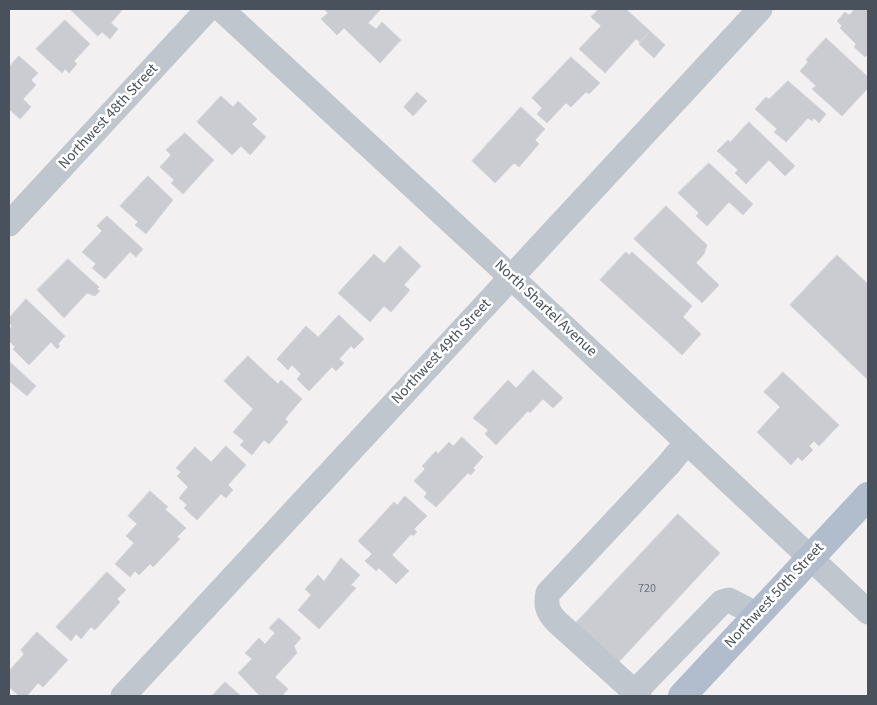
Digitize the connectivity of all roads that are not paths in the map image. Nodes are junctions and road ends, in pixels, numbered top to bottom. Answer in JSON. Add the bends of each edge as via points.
{"nodes":[{"id":1,"x":208,"y":9,"type":"edge"},
{"id":2,"x":221,"y":9,"type":"edge"},
{"id":3,"x":760,"y":9,"type":"edge"},
{"id":4,"x":9,"y":224,"type":"edge"},
{"id":5,"x":511,"y":277,"type":"junction"},
{"id":6,"x":687,"y":442,"type":"junction"},
{"id":7,"x":868,"y":496,"type":"edge"},
{"id":8,"x":810,"y":559,"type":"junction"},
{"id":9,"x":868,"y":612,"type":"edge"},
{"id":10,"x":758,"y":615,"type":"junction"},
{"id":11,"x":635,"y":695,"type":"edge"},
{"id":12,"x":123,"y":696,"type":"edge"},
{"id":13,"x":682,"y":696,"type":"edge"}],
"edges":[{"from":1,"to":4,"type":"street","name":"Northwest 48th Street"},
{"from":2,"to":5,"type":"street","name":"North Shartel Avenue"},
{"from":3,"to":5,"type":"street","name":"Northwest 49th Street"},
{"from":5,"to":6,"type":"street","name":"North Shartel Avenue"},
{"from":5,"to":12,"type":"street","name":"Northwest 49th Street"},
{"from":6,"to":8,"type":"street","name":"North Shartel Avenue"},
{"from":6,"to":11,"type":"street","via":[[548,593],[548,611],[556,621]]},
{"from":7,"to":8,"type":"main road","name":"Northwest 50th Street"},
{"from":8,"to":9,"type":"street","name":"North Shartel Avenue"},
{"from":8,"to":10,"type":"main road","name":"Northwest 50th Street"},
{"from":10,"to":11,"type":"street","via":[[729,600],[722,602]]},
{"from":10,"to":13,"type":"main road","name":"Northwest 50th Street"}]}
